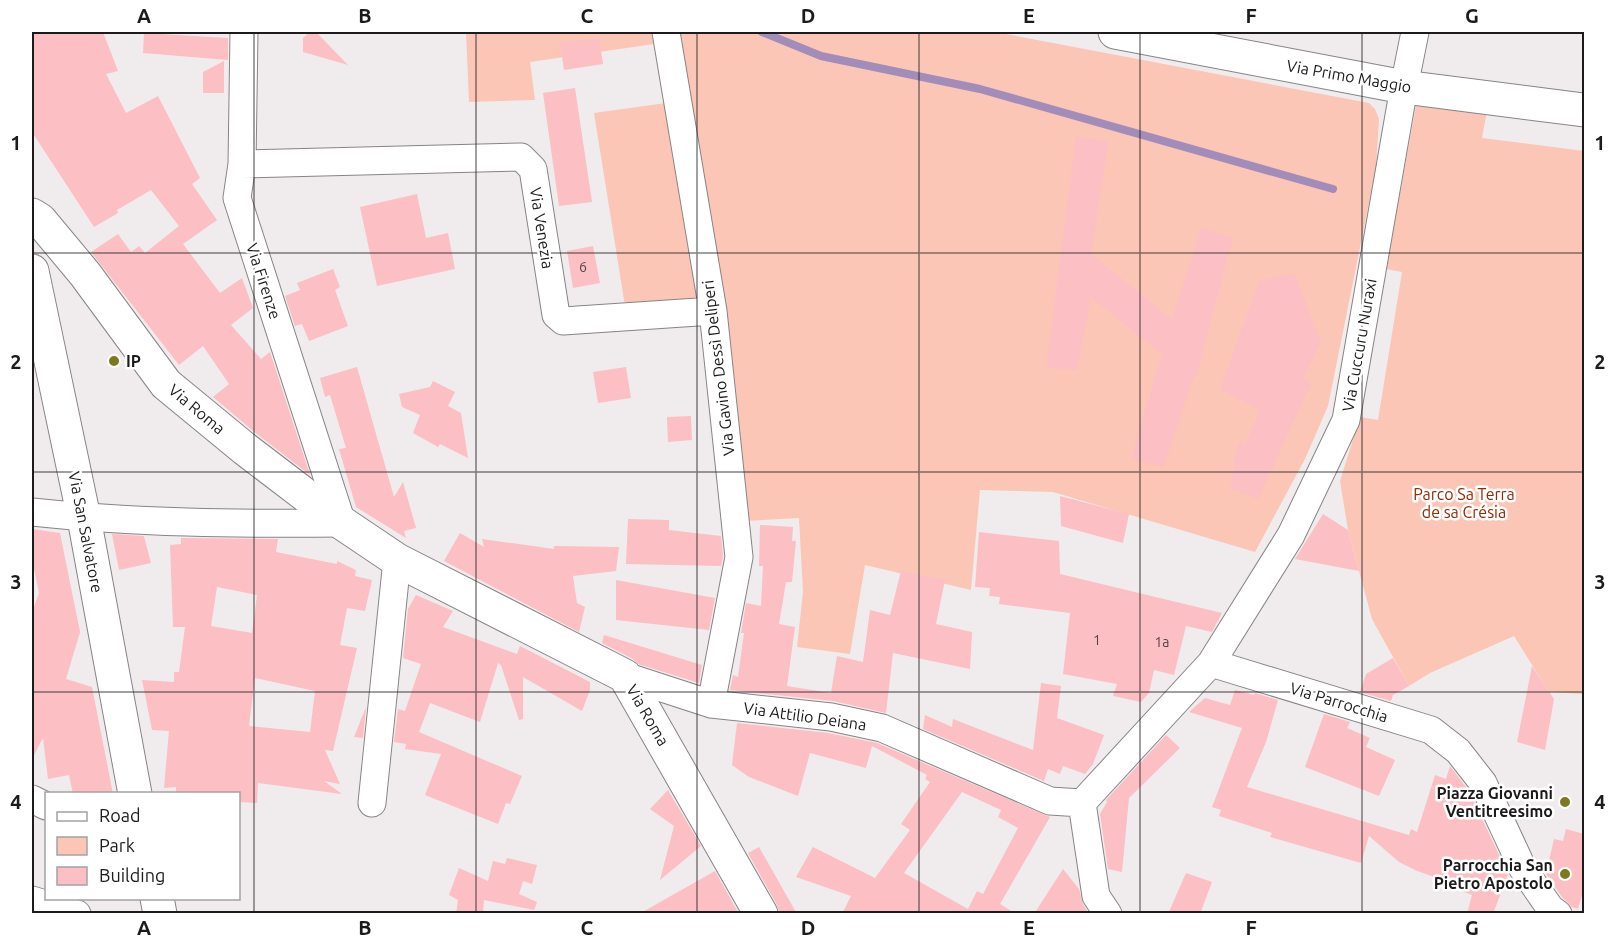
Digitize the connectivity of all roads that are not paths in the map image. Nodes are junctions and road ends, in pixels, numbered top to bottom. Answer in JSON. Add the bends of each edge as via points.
{"nodes":[{"id":1,"x":244,"y":32,"type":"edge"},
{"id":2,"x":666,"y":32,"type":"edge"},
{"id":3,"x":1115,"y":32,"type":"edge"},
{"id":4,"x":1415,"y":32,"type":"edge"},
{"id":5,"x":1404,"y":87,"type":"junction"},
{"id":6,"x":1584,"y":110,"type":"edge"},
{"id":7,"x":242,"y":164,"type":"junction"},
{"id":8,"x":32,"y":215,"type":"edge"},
{"id":9,"x":32,"y":271,"type":"edge"},
{"id":10,"x":713,"y":311,"type":"junction"},
{"id":11,"x":32,"y":512,"type":"edge"},
{"id":12,"x":84,"y":518,"type":"junction"},
{"id":13,"x":342,"y":523,"type":"junction"},
{"id":14,"x":397,"y":560,"type":"junction"},
{"id":15,"x":1211,"y":663,"type":"junction"},
{"id":16,"x":625,"y":676,"type":"junction"},
{"id":17,"x":711,"y":704,"type":"junction"},
{"id":18,"x":135,"y":792,"type":"edge"},
{"id":19,"x":372,"y":803,"type":"dead end"},
{"id":20,"x":1082,"y":803,"type":"junction"},
{"id":21,"x":33,"y":904,"type":"edge"},
{"id":22,"x":77,"y":914,"type":"edge"},
{"id":23,"x":761,"y":914,"type":"edge"},
{"id":24,"x":1107,"y":914,"type":"edge"},
{"id":25,"x":1558,"y":914,"type":"edge"}],
"edges":[{"from":1,"to":7,"type":"street","name":"Via Firenze"},
{"from":2,"to":10,"type":"street","name":"Via Gavino Dessì Deliperi"},
{"from":3,"to":5,"type":"street","name":"Via Primo Maggio"},
{"from":4,"to":5,"type":"street","name":"Via Cuccuru Nuraxi"},
{"from":5,"to":6,"type":"street","name":"Via Primo Maggio"},
{"from":5,"to":15,"type":"street","name":"Via Cuccuru Nuraxi","via":[[1346,420],[1291,535]]},
{"from":7,"to":10,"type":"street","name":"Via Venezia","via":[[521,157],[533,169],[556,315],[563,321]]},
{"from":7,"to":13,"type":"street","name":"Via Firenze","via":[[237,198]]},
{"from":8,"to":13,"type":"street","name":"Via Roma","via":[[85,274],[166,384]]},
{"from":9,"to":12,"type":"street","name":"Via San Salvatore"},
{"from":10,"to":17,"type":"street","name":"Via Gavino Dessì Deliperi","via":[[739,557]]},
{"from":11,"to":12,"type":"street"},
{"from":12,"to":13,"type":"street"},
{"from":12,"to":18,"type":"street","name":"Via San Salvatore"},
{"from":13,"to":14,"type":"street","name":"Via Roma"},
{"from":14,"to":16,"type":"street","name":"Via Roma"},
{"from":14,"to":19,"type":"street"},
{"from":15,"to":20,"type":"street"},
{"from":15,"to":25,"type":"street","name":"Via Parrocchia","via":[[1431,730],[1458,751],[1484,783],[1523,869]]},
{"from":16,"to":17,"type":"street","name":"Via Attilio Deiana"},
{"from":16,"to":23,"type":"street","name":"Via Roma"},
{"from":17,"to":20,"type":"street","name":"Via Attilio Deiana","via":[[831,717],[882,728],[1050,801]]},
{"from":20,"to":24,"type":"street","via":[[1096,896]]},
{"from":21,"to":22,"type":"street"}]}
